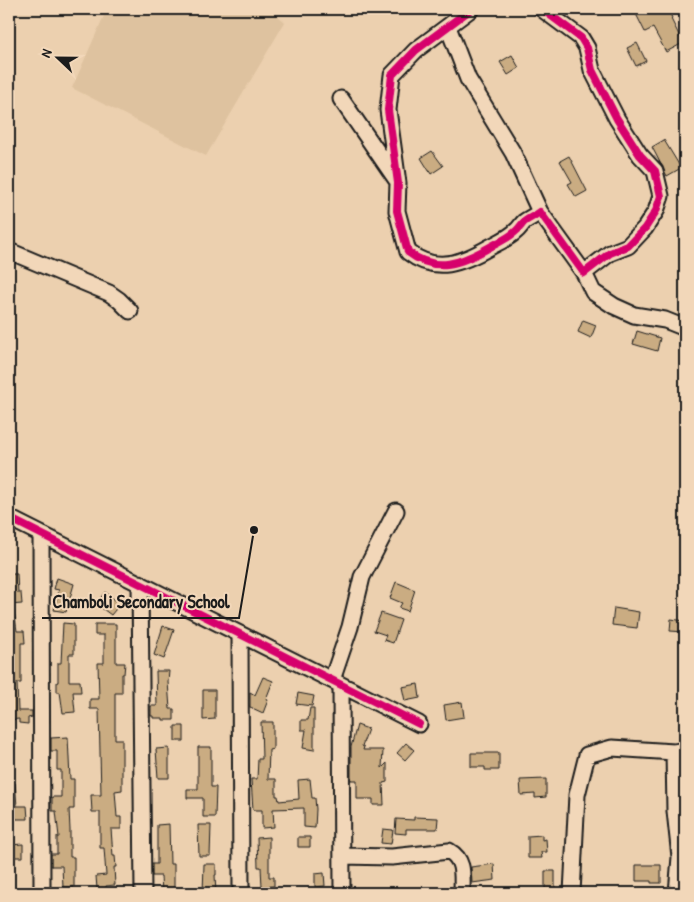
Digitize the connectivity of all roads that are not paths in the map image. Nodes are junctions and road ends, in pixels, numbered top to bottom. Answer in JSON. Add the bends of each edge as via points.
{"nodes":[{"id":1,"x":472,"y":9,"type":"edge"},
{"id":2,"x":542,"y":9,"type":"edge"},
{"id":3,"x":448,"y":27,"type":"junction"},
{"id":4,"x":341,"y":99,"type":"dead end"},
{"id":5,"x":398,"y":183,"type":"junction"},
{"id":6,"x":540,"y":212,"type":"junction"},
{"id":7,"x":9,"y":251,"type":"edge"},
{"id":8,"x":584,"y":273,"type":"junction"},
{"id":9,"x":130,"y":311,"type":"dead end"},
{"id":10,"x":685,"y":328,"type":"edge"},
{"id":11,"x":396,"y":511,"type":"dead end"},
{"id":12,"x":9,"y":518,"type":"edge"},
{"id":13,"x":41,"y":534,"type":"junction"},
{"id":14,"x":140,"y":583,"type":"junction"},
{"id":15,"x":240,"y":634,"type":"junction"},
{"id":16,"x":336,"y":682,"type":"junction"},
{"id":17,"x":419,"y":724,"type":"dead end"},
{"id":18,"x":680,"y":751,"type":"edge"},
{"id":19,"x":342,"y":856,"type":"junction"},
{"id":20,"x":42,"y":893,"type":"edge"},
{"id":21,"x":143,"y":893,"type":"edge"},
{"id":22,"x":241,"y":893,"type":"edge"},
{"id":23,"x":342,"y":893,"type":"edge"},
{"id":24,"x":462,"y":893,"type":"edge"},
{"id":25,"x":572,"y":893,"type":"edge"},
{"id":26,"x":677,"y":893,"type":"edge"}],
"edges":[{"from":1,"to":3,"type":"street"},
{"from":2,"to":8,"type":"street","via":[[581,38],[592,70],[617,119],[640,155],[655,171],[661,196],[645,228],[628,246],[610,253]]},
{"from":3,"to":5,"type":"street","via":[[416,50],[392,75],[388,110]]},
{"from":3,"to":6,"type":"street","via":[[468,79],[513,153]]},
{"from":4,"to":5,"type":"street"},
{"from":5,"to":6,"type":"street","via":[[396,211],[408,252],[438,265],[452,264],[480,253],[517,231]]},
{"from":6,"to":8,"type":"street"},
{"from":7,"to":9,"type":"street","via":[[109,293]]},
{"from":8,"to":10,"type":"street","via":[[593,292],[614,306],[634,315],[665,320]]},
{"from":11,"to":16,"type":"street","via":[[362,577]]},
{"from":12,"to":13,"type":"street"},
{"from":13,"to":14,"type":"street"},
{"from":13,"to":20,"type":"street"},
{"from":14,"to":15,"type":"street"},
{"from":14,"to":21,"type":"street"},
{"from":15,"to":16,"type":"street"},
{"from":15,"to":22,"type":"street"},
{"from":16,"to":17,"type":"street"},
{"from":16,"to":19,"type":"street"},
{"from":18,"to":25,"type":"street","via":[[612,748],[587,755],[576,795]]},
{"from":18,"to":26,"type":"street","via":[[675,811],[680,857]]},
{"from":19,"to":23,"type":"street"},
{"from":19,"to":24,"type":"street","via":[[392,857],[448,851],[460,862]]}]}
